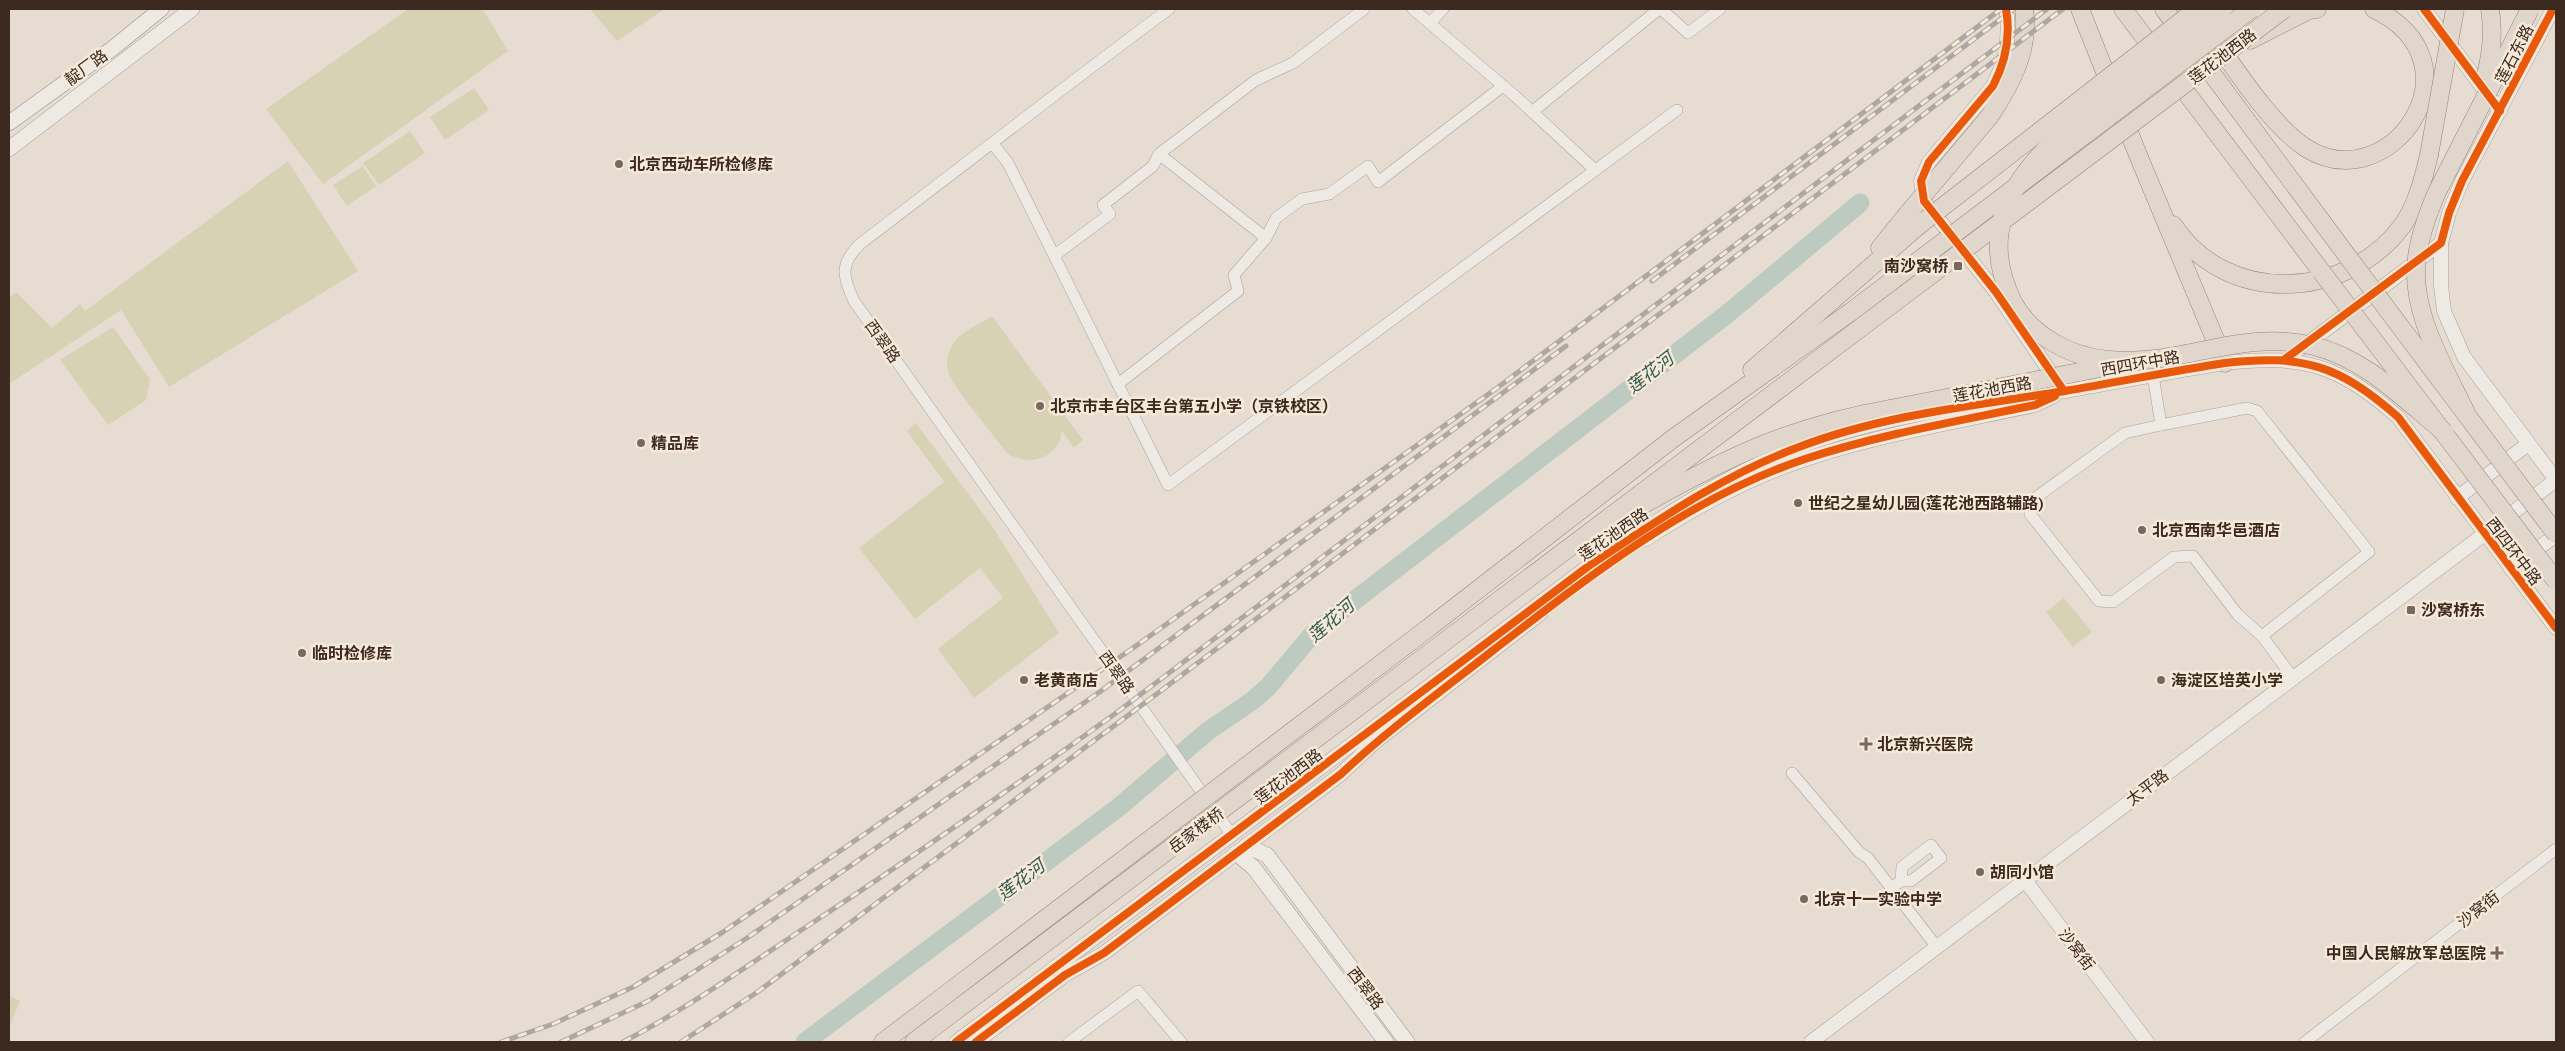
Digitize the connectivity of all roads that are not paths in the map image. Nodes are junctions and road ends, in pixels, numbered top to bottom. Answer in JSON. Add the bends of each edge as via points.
{"nodes":[{"id":1,"x":161,"y":9,"type":"edge"},
{"id":2,"x":192,"y":9,"type":"edge"},
{"id":3,"x":1169,"y":9,"type":"edge"},
{"id":4,"x":1364,"y":9,"type":"edge"},
{"id":5,"x":1412,"y":9,"type":"edge"},
{"id":6,"x":1443,"y":9,"type":"edge"},
{"id":7,"x":1660,"y":9,"type":"edge"},
{"id":8,"x":1720,"y":9,"type":"edge"},
{"id":9,"x":2006,"y":9,"type":"edge"},
{"id":10,"x":2024,"y":9,"type":"edge"},
{"id":11,"x":2080,"y":9,"type":"edge"},
{"id":12,"x":2123,"y":9,"type":"edge"},
{"id":13,"x":2164,"y":9,"type":"edge"},
{"id":14,"x":2192,"y":9,"type":"edge"},
{"id":15,"x":2198,"y":9,"type":"edge"},
{"id":16,"x":2222,"y":9,"type":"edge"},
{"id":17,"x":2251,"y":9,"type":"edge"},
{"id":18,"x":2284,"y":9,"type":"edge"},
{"id":19,"x":2317,"y":9,"type":"edge"},
{"id":20,"x":2374,"y":9,"type":"edge"},
{"id":21,"x":2424,"y":9,"type":"edge"},
{"id":22,"x":2455,"y":9,"type":"edge"},
{"id":23,"x":2490,"y":9,"type":"edge"},
{"id":24,"x":2530,"y":9,"type":"edge"},
{"id":25,"x":2553,"y":9,"type":"edge"},
{"id":26,"x":1430,"y":23,"type":"junction"},
{"id":27,"x":2226,"y":53,"type":"junction"},
{"id":28,"x":1503,"y":86,"type":"junction"},
{"id":29,"x":1677,"y":110,"type":"dead end"},
{"id":30,"x":2500,"y":111,"type":"junction"},
{"id":31,"x":1532,"y":112,"type":"junction"},
{"id":32,"x":9,"y":123,"type":"edge"},
{"id":33,"x":2471,"y":124,"type":"junction"},
{"id":34,"x":993,"y":144,"type":"junction"},
{"id":35,"x":9,"y":149,"type":"edge"},
{"id":36,"x":1159,"y":154,"type":"junction"},
{"id":37,"x":1596,"y":170,"type":"junction"},
{"id":38,"x":2158,"y":204,"type":"junction"},
{"id":39,"x":1911,"y":221,"type":"junction"},
{"id":40,"x":1266,"y":238,"type":"junction"},
{"id":41,"x":2441,"y":243,"type":"junction"},
{"id":42,"x":1054,"y":255,"type":"junction"},
{"id":43,"x":2285,"y":360,"type":"junction"},
{"id":44,"x":2136,"y":361,"type":"junction"},
{"id":45,"x":2225,"y":363,"type":"junction"},
{"id":46,"x":2153,"y":375,"type":"junction"},
{"id":47,"x":1118,"y":384,"type":"junction"},
{"id":48,"x":2064,"y":391,"type":"junction"},
{"id":49,"x":2467,"y":415,"type":"junction"},
{"id":50,"x":2161,"y":424,"type":"junction"},
{"id":51,"x":2445,"y":433,"type":"junction"},
{"id":52,"x":1675,"y":437,"type":"junction"},
{"id":53,"x":2528,"y":444,"type":"junction"},
{"id":54,"x":2556,"y":480,"type":"edge"},
{"id":55,"x":2457,"y":498,"type":"junction"},
{"id":56,"x":2484,"y":534,"type":"junction"},
{"id":57,"x":2556,"y":534,"type":"edge"},
{"id":58,"x":1575,"y":543,"type":"junction"},
{"id":59,"x":2511,"y":569,"type":"junction"},
{"id":60,"x":2556,"y":582,"type":"edge"},
{"id":61,"x":2556,"y":628,"type":"edge"},
{"id":62,"x":1427,"y":629,"type":"joint"},
{"id":63,"x":2262,"y":636,"type":"junction"},
{"id":64,"x":1440,"y":645,"type":"joint"},
{"id":65,"x":2293,"y":678,"type":"junction"},
{"id":66,"x":1792,"y":773,"type":"dead end"},
{"id":67,"x":1232,"y":835,"type":"junction"},
{"id":68,"x":2556,"y":849,"type":"edge"},
{"id":69,"x":1241,"y":850,"type":"junction"},
{"id":70,"x":2024,"y":880,"type":"junction"},
{"id":71,"x":1901,"y":881,"type":"dead end"},
{"id":72,"x":1891,"y":888,"type":"junction"},
{"id":73,"x":1936,"y":946,"type":"junction"},
{"id":74,"x":883,"y":1042,"type":"edge"},
{"id":75,"x":914,"y":1042,"type":"edge"},
{"id":76,"x":956,"y":1042,"type":"edge"},
{"id":77,"x":976,"y":1042,"type":"edge"},
{"id":78,"x":1069,"y":1042,"type":"edge"},
{"id":79,"x":1180,"y":1042,"type":"edge"},
{"id":80,"x":1386,"y":1042,"type":"edge"},
{"id":81,"x":1408,"y":1042,"type":"edge"},
{"id":82,"x":1811,"y":1042,"type":"edge"},
{"id":83,"x":2147,"y":1042,"type":"edge"},
{"id":84,"x":2305,"y":1042,"type":"edge"}],
"edges":[{"from":1,"to":32,"type":"main road","name":"靛厂路"},
{"from":2,"to":35,"type":"main road"},
{"from":3,"to":34,"type":"street","name":"西翠路"},
{"from":4,"to":36,"type":"street","via":[[1293,63],[1256,80]]},
{"from":5,"to":26,"type":"street"},
{"from":6,"to":26,"type":"street"},
{"from":7,"to":8,"type":"street","via":[[1688,33]]},
{"from":7,"to":31,"type":"street"},
{"from":9,"to":48,"type":"street","via":[[2008,43],[2000,72],[1993,86],[1923,171],[1921,191],[1930,210],[1996,292]]},
{"from":10,"to":39,"type":"highway","bridge":true,"via":[[2024,41],[2017,69],[2005,94]]},
{"from":11,"to":38,"type":"highway"},
{"from":12,"to":51,"type":"highway","name":"西四环中路","bridge":true},
{"from":13,"to":49,"type":"highway","bridge":true},
{"from":14,"to":20,"type":"highway","via":[[2282,127],[2307,149],[2340,159],[2363,157],[2389,146],[2408,129],[2420,110],[2426,86],[2422,58],[2409,33],[2391,17]]},
{"from":15,"to":39,"type":"highway","bridge":true},
{"from":16,"to":44,"type":"highway","bridge":true,"via":[[2077,120],[2042,151],[2023,175],[2002,220],[1998,242],[2004,284],[2026,320],[2042,336],[2064,348],[2108,360]]},
{"from":17,"to":52,"type":"highway","name":"莲花池西路","bridge":true,"via":[[1852,311]]},
{"from":18,"to":27,"type":"highway","name":"莲花池西路","bridge":true},
{"from":19,"to":27,"type":"highway","bridge":true,"via":[[2309,10]]},
{"from":21,"to":30,"type":"street"},
{"from":22,"to":38,"type":"highway","bridge":true,"via":[[2429,155],[2414,206],[2401,227],[2365,260],[2318,281],[2292,285],[2264,283],[2237,276],[2193,248],[2176,231]]},
{"from":23,"to":33,"type":"highway","bridge":true,"via":[[2493,32],[2490,61]]},
{"from":24,"to":33,"type":"highway","bridge":true},
{"from":25,"to":30,"type":"street","name":"莲石东路"},
{"from":26,"to":28,"type":"street"},
{"from":27,"to":58,"type":"highway","name":"莲花池西路","bridge":true},
{"from":28,"to":31,"type":"street"},
{"from":28,"to":40,"type":"street","via":[[1378,182],[1368,166],[1329,194],[1302,199],[1276,218]]},
{"from":29,"to":37,"type":"street"},
{"from":30,"to":41,"type":"street","via":[[2462,181]]},
{"from":31,"to":37,"type":"street"},
{"from":33,"to":49,"type":"highway","bridge":true,"via":[[2424,223],[2416,259],[2417,289],[2426,326]]},
{"from":34,"to":42,"type":"street","via":[[1008,163]]},
{"from":34,"to":67,"type":"street","name":"西翠路","via":[[849,254],[846,284],[854,301]]},
{"from":36,"to":40,"type":"street"},
{"from":36,"to":42,"type":"street","via":[[1153,166],[1103,205],[1110,214]]},
{"from":37,"to":47,"type":"street","via":[[1168,485]]},
{"from":38,"to":45,"type":"highway"},
{"from":39,"to":52,"type":"highway","via":[[1854,281]]},
{"from":40,"to":47,"type":"street","via":[[1234,275],[1238,290]]},
{"from":41,"to":43,"type":"street"},
{"from":41,"to":53,"type":"street","via":[[2444,312],[2464,357]]},
{"from":42,"to":47,"type":"street"},
{"from":43,"to":45,"type":"street","name":"西四环中路","via":[[2254,359]]},
{"from":43,"to":55,"type":"street","name":"西四环中路","via":[[2332,370],[2369,392],[2398,418]]},
{"from":44,"to":51,"type":"highway","bridge":true,"via":[[2261,340],[2315,346],[2343,355],[2366,368]]},
{"from":44,"to":58,"type":"highway","bridge":true,"via":[[1852,415],[1797,430],[1702,471]]},
{"from":45,"to":46,"type":"street","name":"西四环中路"},
{"from":46,"to":48,"type":"street","name":"西四环中路"},
{"from":46,"to":50,"type":"street"},
{"from":48,"to":67,"type":"street","name":"莲花池西路","via":[[1874,425],[1801,446],[1710,488],[1590,565]]},
{"from":48,"to":69,"type":"street","name":"莲花池西路","via":[[2035,405],[1875,439],[1808,458],[1740,486],[1682,516],[1552,605]]},
{"from":49,"to":57,"type":"highway","bridge":true},
{"from":50,"to":63,"type":"street","via":[[2247,408],[2257,411],[2369,552]]},
{"from":50,"to":63,"type":"street","via":[[2125,433],[2035,498],[2030,514],[2099,601],[2112,602],[2174,557],[2193,556],[2238,615]]},
{"from":51,"to":60,"type":"highway","name":"西四环中路","bridge":true},
{"from":52,"to":62,"type":"highway","name":"莲花池西路"},
{"from":53,"to":54,"type":"street"},
{"from":53,"to":55,"type":"street"},
{"from":54,"to":56,"type":"street","name":"太平路"},
{"from":55,"to":56,"type":"street","name":"西四环中路"},
{"from":56,"to":59,"type":"street","name":"西四环中路"},
{"from":56,"to":65,"type":"street","name":"太平路"},
{"from":57,"to":59,"type":"street"},
{"from":58,"to":64,"type":"highway","name":"莲花池西路"},
{"from":59,"to":61,"type":"street","name":"西四环中路"},
{"from":62,"to":74,"type":"highway","name":"岳家楼桥","bridge":true},
{"from":63,"to":65,"type":"street"},
{"from":64,"to":75,"type":"highway","name":"岳家楼桥","bridge":true},
{"from":65,"to":70,"type":"street","name":"太平路"},
{"from":66,"to":72,"type":"street"},
{"from":67,"to":69,"type":"street"},
{"from":67,"to":76,"type":"street","name":"莲花池西路"},
{"from":68,"to":84,"type":"street","name":"沙窝街"},
{"from":69,"to":77,"type":"street","name":"莲花池西路","via":[[1104,953],[1066,975]]},
{"from":69,"to":80,"type":"main road","name":"西翠路"},
{"from":69,"to":81,"type":"main road","name":"西翠路","via":[[1267,855]]},
{"from":70,"to":73,"type":"street","name":"太平路"},
{"from":70,"to":83,"type":"street","name":"沙窝街"},
{"from":71,"to":72,"type":"street"},
{"from":72,"to":73,"type":"street"},
{"from":73,"to":82,"type":"street","name":"太平路"},
{"from":78,"to":79,"type":"street","via":[[1138,991]]}]}
